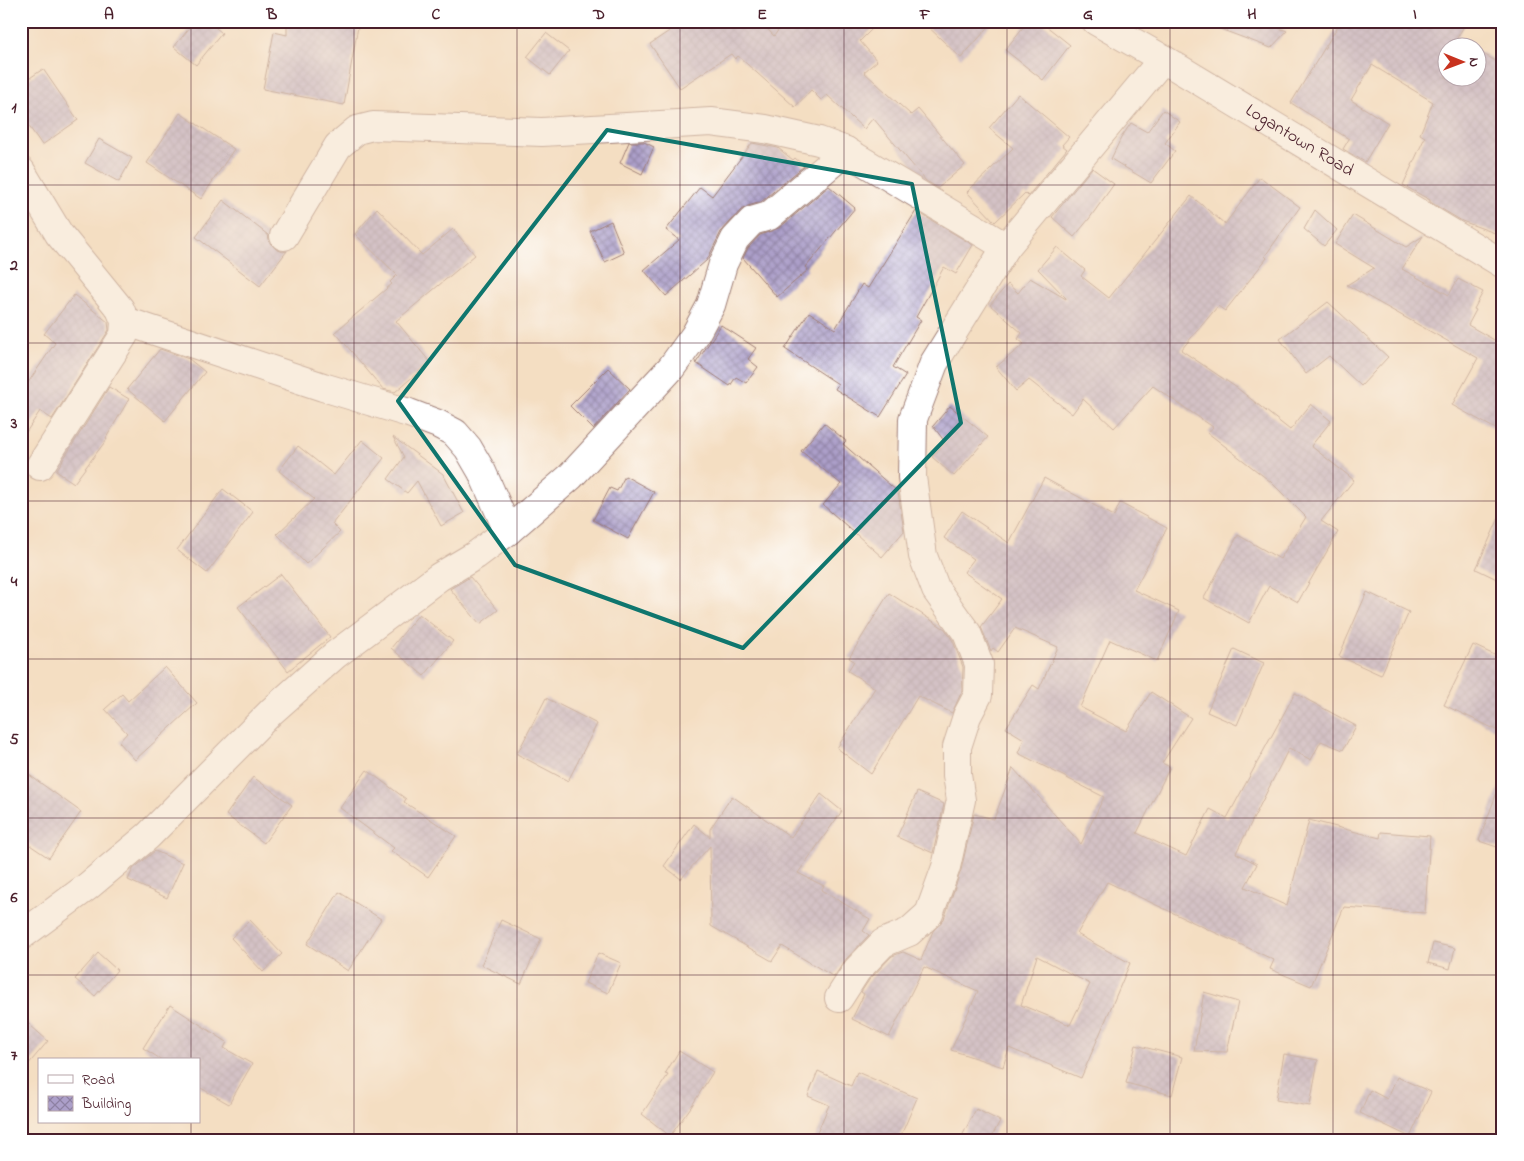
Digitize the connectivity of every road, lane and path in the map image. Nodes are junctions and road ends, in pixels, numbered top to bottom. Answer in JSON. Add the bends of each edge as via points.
{"nodes":[{"id":1,"x":1096,"y":21,"type":"edge"},
{"id":2,"x":1163,"y":59,"type":"junction"},
{"id":3,"x":846,"y":151,"type":"junction"},
{"id":4,"x":21,"y":171,"type":"edge"},
{"id":5,"x":284,"y":236,"type":"dead end"},
{"id":6,"x":1006,"y":247,"type":"junction"},
{"id":7,"x":1503,"y":264,"type":"edge"},
{"id":8,"x":125,"y":321,"type":"junction"},
{"id":9,"x":40,"y":466,"type":"dead end"},
{"id":10,"x":508,"y":531,"type":"junction"},
{"id":11,"x":21,"y":936,"type":"edge"},
{"id":12,"x":838,"y":998,"type":"dead end"}],
"edges":[{"from":1,"to":2,"type":"street","name":"Logantown Road"},
{"from":2,"to":6,"type":"street"},
{"from":2,"to":7,"type":"street","name":"Logantown Road"},
{"from":3,"to":5,"type":"street","via":[[819,141],[765,129],[711,122],[542,132],[373,126],[356,130],[338,146]]},
{"from":3,"to":6,"type":"street"},
{"from":3,"to":10,"type":"street","via":[[769,216],[752,221],[735,239],[723,264],[711,305],[671,368],[570,478]]},
{"from":4,"to":8,"type":"street","via":[[59,234],[120,309]]},
{"from":6,"to":12,"type":"street","via":[[934,363],[913,420],[912,477],[923,556],[936,590],[967,633],[978,664],[978,695],[957,747],[961,800],[946,867],[929,914],[909,932],[883,943],[857,970]]},
{"from":8,"to":9,"type":"street","via":[[124,336]]},
{"from":8,"to":10,"type":"street","via":[[409,413],[446,428],[468,448]]},
{"from":10,"to":11,"type":"street","via":[[439,577],[335,655],[272,711],[148,836]]}]}
